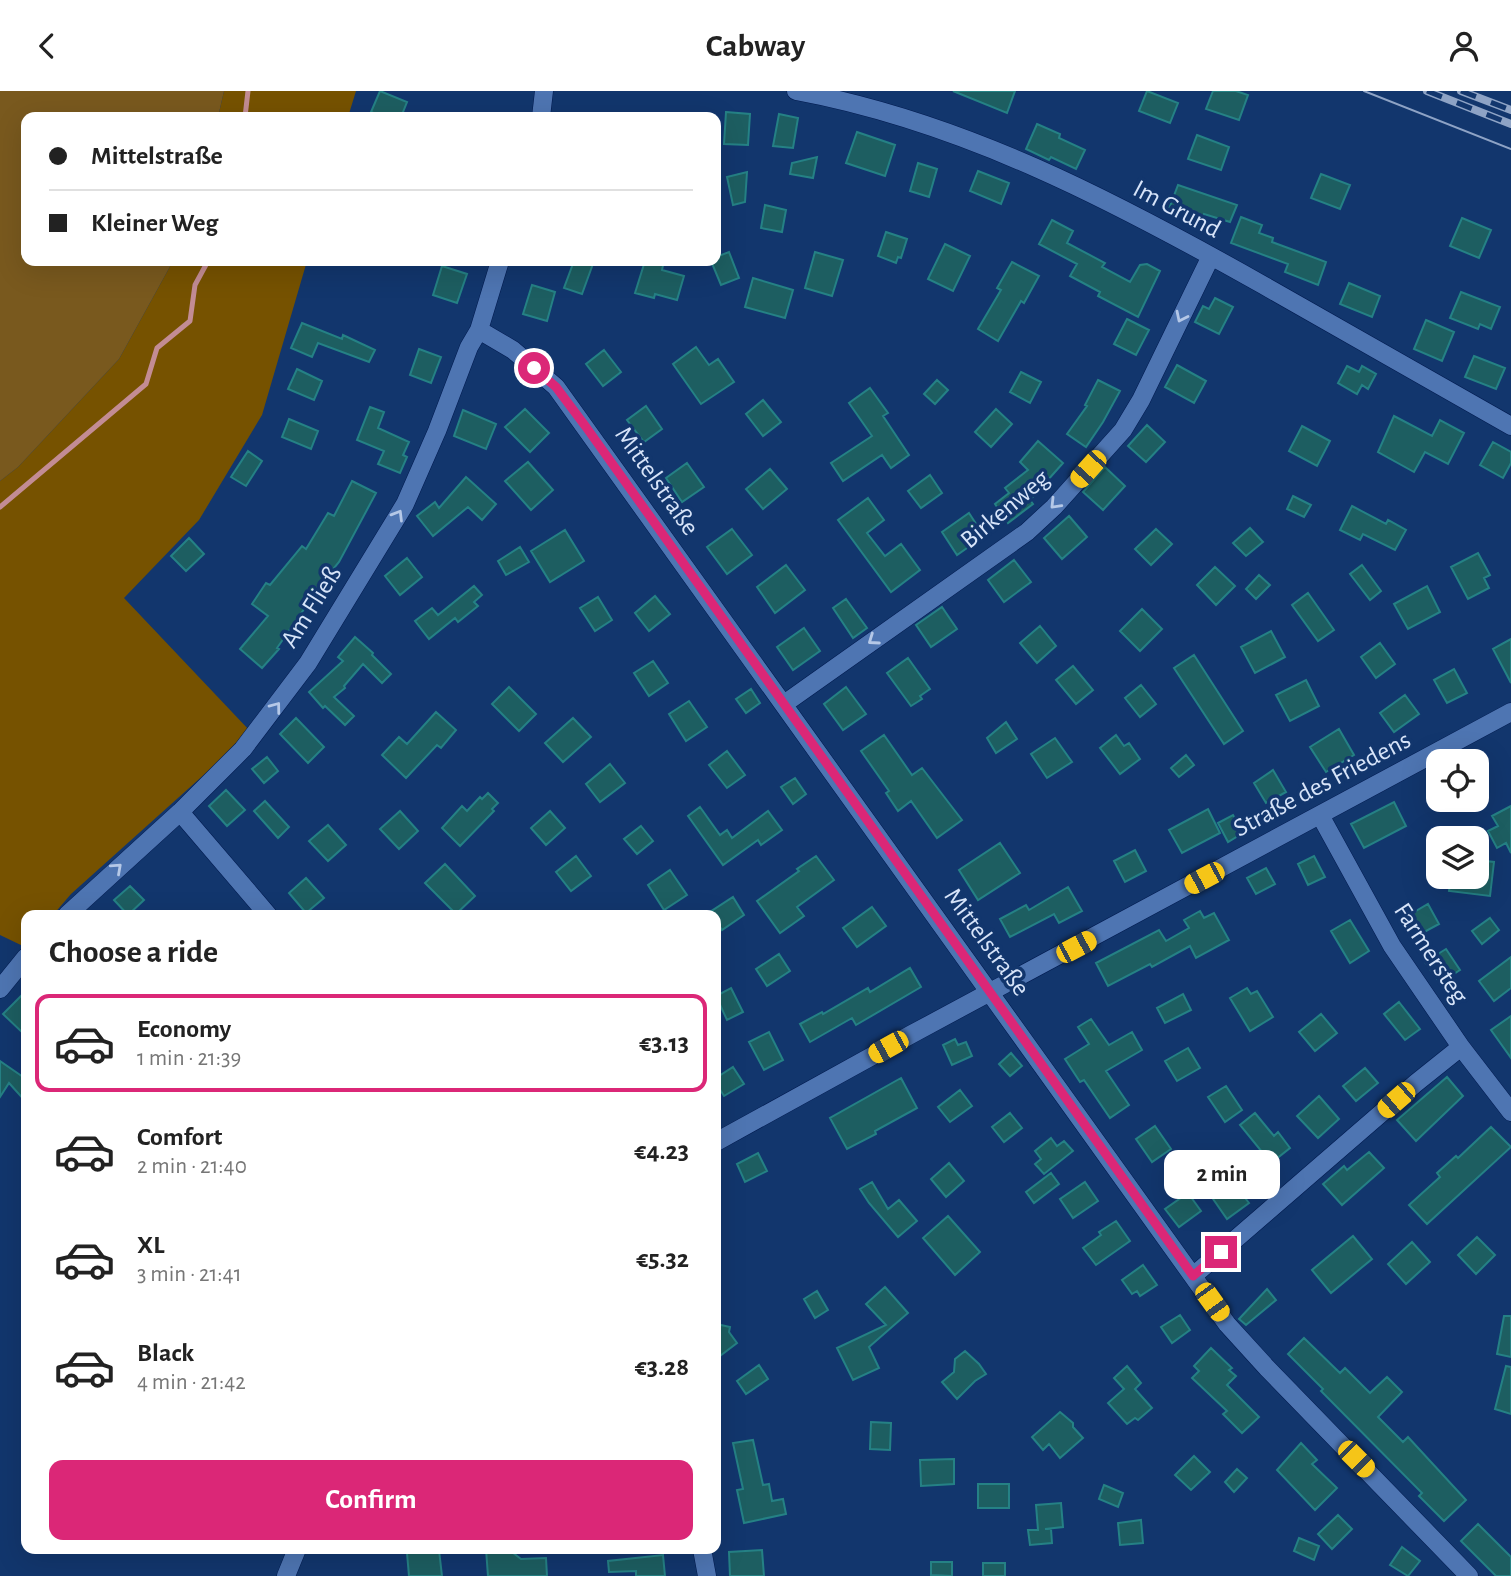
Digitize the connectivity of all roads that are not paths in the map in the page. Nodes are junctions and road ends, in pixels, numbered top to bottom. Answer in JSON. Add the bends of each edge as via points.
{"nodes":[{"id":1,"x":544,"y":91,"type":"edge"},
{"id":2,"x":796,"y":91,"type":"edge"},
{"id":3,"x":542,"y":112,"type":"edge"},
{"id":4,"x":1210,"y":256,"type":"junction"},
{"id":5,"x":498,"y":266,"type":"edge"},
{"id":6,"x":479,"y":330,"type":"junction"},
{"id":7,"x":1511,"y":426,"type":"edge"},
{"id":8,"x":784,"y":704,"type":"junction"},
{"id":9,"x":1511,"y":712,"type":"edge"},
{"id":10,"x":180,"y":812,"type":"junction"},
{"id":11,"x":1320,"y":815,"type":"junction"},
{"id":12,"x":72,"y":910,"type":"edge"},
{"id":13,"x":264,"y":910,"type":"edge"},
{"id":14,"x":21,"y":963,"type":"edge"},
{"id":15,"x":0,"y":989,"type":"edge"},
{"id":16,"x":990,"y":991,"type":"junction"},
{"id":17,"x":1461,"y":1047,"type":"junction"},
{"id":18,"x":1511,"y":1112,"type":"edge"},
{"id":19,"x":721,"y":1139,"type":"edge"},
{"id":20,"x":1193,"y":1276,"type":"junction"},
{"id":21,"x":295,"y":1554,"type":"edge"},
{"id":22,"x":703,"y":1554,"type":"edge"},
{"id":23,"x":286,"y":1576,"type":"edge"},
{"id":24,"x":707,"y":1576,"type":"edge"},
{"id":25,"x":1469,"y":1576,"type":"edge"}],
"edges":[{"from":1,"to":3,"type":"street"},
{"from":2,"to":4,"type":"street","name":"Im Grund","via":[[926,125],[1010,156]]},
{"from":4,"to":7,"type":"street","name":"Im Grund"},
{"from":4,"to":8,"type":"street","name":"Birkenweg","one_way":true,"via":[[1123,430],[1054,507],[1027,532]]},
{"from":5,"to":6,"type":"street","name":"Am Fließ"},
{"from":6,"to":8,"type":"street","name":"Mittelstraße","via":[[513,350],[556,387]]},
{"from":10,"to":6,"type":"street","name":"Am Fließ","one_way":true,"via":[[256,734],[347,602],[405,504]]},
{"from":8,"to":16,"type":"street","name":"Mittelstraße"},
{"from":9,"to":11,"type":"street","name":"Straße des Friedens"},
{"from":12,"to":10,"type":"street","name":"Am Fließ","one_way":true},
{"from":10,"to":13,"type":"street"},
{"from":11,"to":16,"type":"street","name":"Straße des Friedens"},
{"from":11,"to":17,"type":"street","name":"Farmersteg","via":[[1392,946]]},
{"from":14,"to":15,"type":"street"},
{"from":16,"to":19,"type":"street","name":"Straße des Friedens"},
{"from":16,"to":20,"type":"street","name":"Mittelstraße"},
{"from":17,"to":18,"type":"street","name":"Farmersteg"},
{"from":17,"to":20,"type":"street"},
{"from":20,"to":25,"type":"street","name":"Mittelstraße","via":[[1227,1324],[1267,1368]]},
{"from":21,"to":23,"type":"street"},
{"from":22,"to":24,"type":"street"}]}
